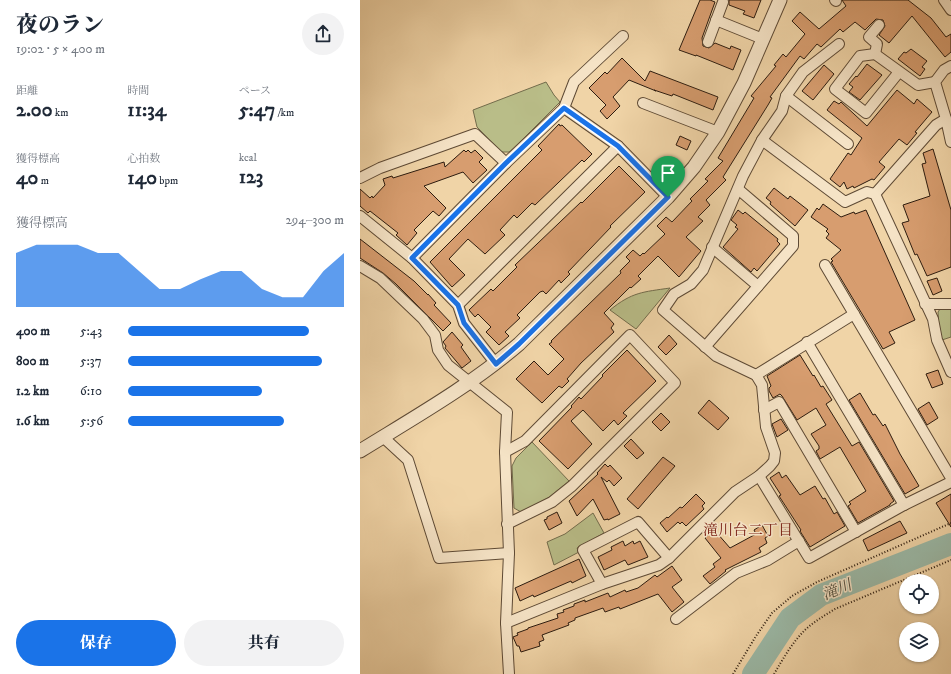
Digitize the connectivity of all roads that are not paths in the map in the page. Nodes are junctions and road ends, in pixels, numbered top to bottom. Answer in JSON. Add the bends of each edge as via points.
{"nodes":[{"id":1,"x":780,"y":0,"type":"edge"},
{"id":2,"x":944,"y":0,"type":"edge"},
{"id":3,"x":723,"y":2,"type":"dead end"},
{"id":4,"x":951,"y":10,"type":"edge"},
{"id":5,"x":716,"y":20,"type":"junction"},
{"id":6,"x":879,"y":25,"type":"dead end"},
{"id":7,"x":623,"y":36,"type":"dead end"},
{"id":8,"x":763,"y":39,"type":"junction"},
{"id":9,"x":708,"y":42,"type":"dead end"},
{"id":10,"x":839,"y":44,"type":"dead end"},
{"id":11,"x":875,"y":54,"type":"junction"},
{"id":12,"x":951,"y":66,"type":"edge"},
{"id":13,"x":899,"y":72,"type":"junction"},
{"id":14,"x":935,"y":82,"type":"junction"},
{"id":15,"x":786,"y":96,"type":"junction"},
{"id":16,"x":643,"y":103,"type":"dead end"},
{"id":17,"x":564,"y":108,"type":"junction"},
{"id":18,"x":946,"y":118,"type":"junction"},
{"id":19,"x":718,"y":132,"type":"junction"},
{"id":20,"x":762,"y":140,"type":"junction"},
{"id":21,"x":951,"y":142,"type":"edge"},
{"id":22,"x":848,"y":144,"type":"dead end"},
{"id":23,"x":618,"y":146,"type":"junction"},
{"id":24,"x":506,"y":163,"type":"junction"},
{"id":25,"x":360,"y":178,"type":"edge"},
{"id":26,"x":738,"y":189,"type":"junction"},
{"id":27,"x":875,"y":194,"type":"junction"},
{"id":28,"x":668,"y":197,"type":"junction"},
{"id":29,"x":360,"y":216,"type":"edge"},
{"id":30,"x":712,"y":247,"type":"junction"},
{"id":31,"x":412,"y":258,"type":"junction"},
{"id":32,"x":825,"y":265,"type":"dead end"},
{"id":33,"x":360,"y":266,"type":"edge"},
{"id":34,"x":758,"y":286,"type":"junction"},
{"id":35,"x":925,"y":304,"type":"junction"},
{"id":36,"x":951,"y":304,"type":"edge"},
{"id":37,"x":458,"y":305,"type":"junction"},
{"id":38,"x":854,"y":314,"type":"junction"},
{"id":39,"x":807,"y":342,"type":"junction"},
{"id":40,"x":705,"y":347,"type":"junction"},
{"id":41,"x":496,"y":364,"type":"junction"},
{"id":42,"x":951,"y":372,"type":"edge"},
{"id":43,"x":756,"y":375,"type":"junction"},
{"id":44,"x":470,"y":383,"type":"junction"},
{"id":45,"x":764,"y":410,"type":"junction"},
{"id":46,"x":383,"y":437,"type":"junction"},
{"id":47,"x":360,"y":451,"type":"edge"},
{"id":48,"x":505,"y":452,"type":"junction"},
{"id":49,"x":758,"y":476,"type":"junction"},
{"id":50,"x":951,"y":478,"type":"edge"},
{"id":51,"x":951,"y":482,"type":"edge"},
{"id":52,"x":904,"y":505,"type":"junction"},
{"id":53,"x":507,"y":524,"type":"junction"},
{"id":54,"x":856,"y":532,"type":"junction"},
{"id":55,"x":799,"y":541,"type":"junction"},
{"id":56,"x":509,"y":553,"type":"junction"},
{"id":57,"x":669,"y":558,"type":"junction"},
{"id":58,"x":602,"y":584,"type":"junction"},
{"id":59,"x":676,"y":619,"type":"dead end"},
{"id":60,"x":506,"y":623,"type":"junction"},
{"id":61,"x":509,"y":674,"type":"edge"}],
"edges":[{"from":1,"to":8,"type":"street"},
{"from":2,"to":4,"type":"street"},
{"from":3,"to":5,"type":"street"},
{"from":5,"to":8,"type":"street"},
{"from":5,"to":9,"type":"street"},
{"from":6,"to":11,"type":"street","via":[[869,37],[877,44]]},
{"from":7,"to":17,"type":"street","via":[[574,82]]},
{"from":8,"to":19,"type":"street","via":[[744,84]]},
{"from":10,"to":15,"type":"street","via":[[803,72]]},
{"from":11,"to":13,"type":"street"},
{"from":11,"to":13,"type":"street","via":[[860,56],[835,89],[866,114]]},
{"from":12,"to":14,"type":"street","via":[[944,70]]},
{"from":13,"to":14,"type":"street","via":[[918,85]]},
{"from":14,"to":18,"type":"street"},
{"from":15,"to":20,"type":"street","via":[[782,111]]},
{"from":15,"to":22,"type":"street"},
{"from":16,"to":19,"type":"street"},
{"from":17,"to":23,"type":"street"},
{"from":17,"to":24,"type":"street"},
{"from":18,"to":21,"type":"street"},
{"from":18,"to":27,"type":"street","via":[[936,125]]},
{"from":19,"to":28,"type":"street","via":[[694,167]]},
{"from":20,"to":26,"type":"street"},
{"from":20,"to":27,"type":"street","via":[[845,202],[867,192]]},
{"from":23,"to":28,"type":"street"},
{"from":23,"to":37,"type":"street"},
{"from":24,"to":25,"type":"street","via":[[475,134],[380,168]]},
{"from":24,"to":31,"type":"street"},
{"from":26,"to":30,"type":"street"},
{"from":26,"to":34,"type":"street","via":[[793,236],[793,246]]},
{"from":27,"to":35,"type":"street"},
{"from":28,"to":41,"type":"street"},
{"from":29,"to":31,"type":"street"},
{"from":30,"to":34,"type":"street"},
{"from":30,"to":40,"type":"street","via":[[703,270],[691,284],[674,294],[663,310]]},
{"from":31,"to":37,"type":"street"},
{"from":32,"to":38,"type":"street"},
{"from":33,"to":44,"type":"street","via":[[380,278],[422,319],[435,335],[438,350],[448,365]]},
{"from":34,"to":40,"type":"street"},
{"from":35,"to":36,"type":"street"},
{"from":35,"to":42,"type":"street","via":[[933,319],[937,340]]},
{"from":37,"to":41,"type":"street","via":[[464,323]]},
{"from":38,"to":39,"type":"street"},
{"from":38,"to":50,"type":"street"},
{"from":39,"to":43,"type":"street"},
{"from":39,"to":52,"type":"street"},
{"from":40,"to":43,"type":"street","via":[[716,356]]},
{"from":41,"to":44,"type":"street"},
{"from":43,"to":45,"type":"street","via":[[762,384]]},
{"from":44,"to":46,"type":"street"},
{"from":44,"to":48,"type":"street","via":[[507,412]]},
{"from":45,"to":49,"type":"street","via":[[766,427],[775,453],[774,461]]},
{"from":45,"to":54,"type":"street","via":[[779,402]]},
{"from":46,"to":47,"type":"street"},
{"from":46,"to":56,"type":"street","via":[[408,460],[439,558]]},
{"from":48,"to":53,"type":"street"},
{"from":48,"to":53,"type":"street","via":[[525,441],[630,335],[675,383],[572,486],[552,502]]},
{"from":49,"to":55,"type":"street"},
{"from":49,"to":57,"type":"street","via":[[735,492]]},
{"from":51,"to":52,"type":"street"},
{"from":52,"to":54,"type":"street"},
{"from":53,"to":56,"type":"street"},
{"from":54,"to":55,"type":"street","via":[[809,558]]},
{"from":55,"to":59,"type":"street","via":[[768,560],[736,573]]},
{"from":56,"to":60,"type":"street"},
{"from":57,"to":58,"type":"street","via":[[659,565]]},
{"from":57,"to":58,"type":"street","via":[[638,522],[583,550]]},
{"from":58,"to":60,"type":"street"},
{"from":60,"to":61,"type":"street"}]}
